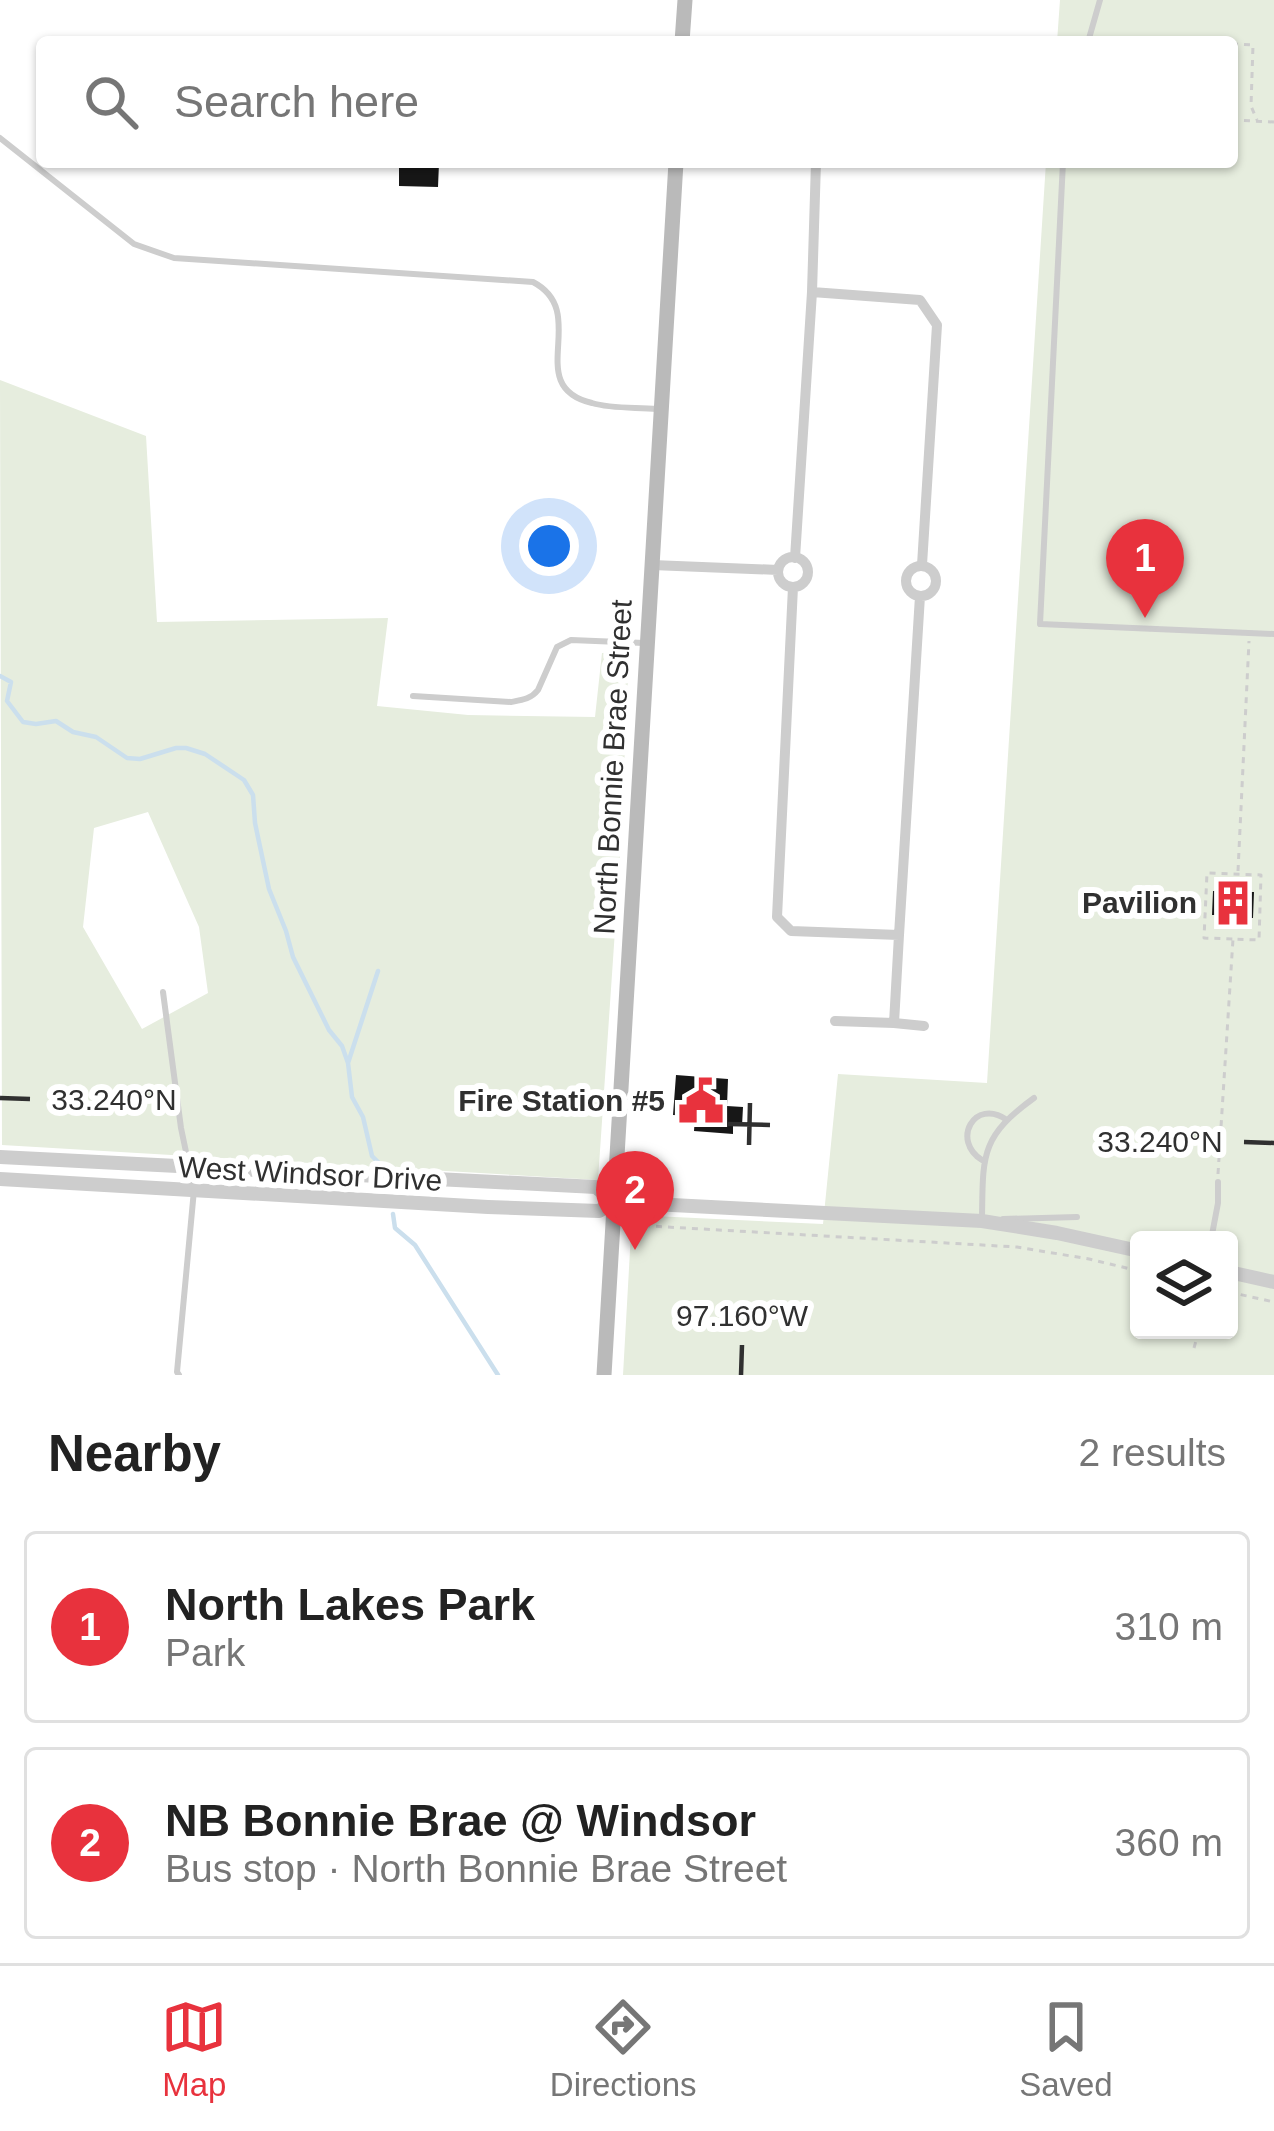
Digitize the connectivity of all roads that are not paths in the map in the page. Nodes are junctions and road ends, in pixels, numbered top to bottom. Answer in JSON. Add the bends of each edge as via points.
{"nodes":[{"id":1,"x":685,"y":0,"type":"edge"},
{"id":2,"x":1100,"y":0,"type":"edge"},
{"id":3,"x":682,"y":36,"type":"edge"},
{"id":4,"x":1090,"y":36,"type":"edge"},
{"id":5,"x":0,"y":138,"type":"edge"},
{"id":6,"x":36,"y":166,"type":"edge"},
{"id":7,"x":38,"y":168,"type":"edge"},
{"id":8,"x":676,"y":168,"type":"edge"},
{"id":9,"x":816,"y":168,"type":"edge"},
{"id":10,"x":1063,"y":168,"type":"edge"},
{"id":11,"x":812,"y":292,"type":"junction"},
{"id":12,"x":661,"y":409,"type":"junction"},
{"id":13,"x":795,"y":558,"type":"junction"},
{"id":14,"x":652,"y":565,"type":"junction"},
{"id":15,"x":922,"y":565,"type":"junction"},
{"id":16,"x":778,"y":571,"type":"junction"},
{"id":17,"x":793,"y":587,"type":"junction"},
{"id":18,"x":920,"y":596,"type":"junction"},
{"id":19,"x":1274,"y":634,"type":"edge"},
{"id":20,"x":647,"y":643,"type":"junction"},
{"id":21,"x":413,"y":696,"type":"dead end"},
{"id":22,"x":899,"y":935,"type":"junction"},
{"id":23,"x":164,"y":992,"type":"dead end"},
{"id":24,"x":835,"y":1021,"type":"dead end"},
{"id":25,"x":894,"y":1023,"type":"junction"},
{"id":26,"x":924,"y":1026,"type":"dead end"},
{"id":27,"x":1034,"y":1098,"type":"dead end"},
{"id":28,"x":1006,"y":1120,"type":"junction"},
{"id":29,"x":0,"y":1157,"type":"edge"},
{"id":30,"x":984,"y":1161,"type":"junction"},
{"id":31,"x":189,"y":1168,"type":"junction"},
{"id":32,"x":0,"y":1179,"type":"edge"},
{"id":33,"x":1218,"y":1182,"type":"road end"},
{"id":34,"x":194,"y":1190,"type":"junction"},
{"id":35,"x":614,"y":1202,"type":"junction"},
{"id":36,"x":1077,"y":1217,"type":"dead end"},
{"id":37,"x":982,"y":1221,"type":"junction"},
{"id":38,"x":1212,"y":1231,"type":"edge"},
{"id":39,"x":1130,"y":1249,"type":"edge"},
{"id":40,"x":1238,"y":1274,"type":"edge"},
{"id":41,"x":1274,"y":1282,"type":"edge"},
{"id":42,"x":176,"y":1374,"type":"edge"},
{"id":43,"x":604,"y":1375,"type":"edge"}],
"edges":[{"from":1,"to":3,"type":"main road"},
{"from":2,"to":4,"type":"lane"},
{"from":5,"to":6,"type":"lane"},
{"from":7,"to":12,"type":"lane","via":[[154,253],[533,282],[556,302],[556,368],[573,396]]},
{"from":8,"to":12,"type":"main road","name":"North Bonnie Brae Street"},
{"from":9,"to":11,"type":"street"},
{"from":10,"to":19,"type":"lane","via":[[1040,624]]},
{"from":11,"to":13,"type":"street"},
{"from":11,"to":15,"type":"street","via":[[920,300],[937,325]]},
{"from":12,"to":14,"type":"main road","name":"North Bonnie Brae Street"},
{"from":13,"to":16,"type":"street"},
{"from":13,"to":17,"type":"street","via":[[808,575]]},
{"from":14,"to":16,"type":"street"},
{"from":14,"to":20,"type":"main road","name":"North Bonnie Brae Street"},
{"from":15,"to":18,"type":"street","via":[[936,584]]},
{"from":15,"to":18,"type":"street","via":[[905,580]]},
{"from":16,"to":17,"type":"street"},
{"from":17,"to":22,"type":"street","via":[[777,917],[790,931]]},
{"from":18,"to":22,"type":"street"},
{"from":20,"to":21,"type":"lane","via":[[571,640],[557,647],[538,690],[524,700]]},
{"from":20,"to":35,"type":"main road","name":"North Bonnie Brae Street"},
{"from":22,"to":25,"type":"street"},
{"from":23,"to":31,"type":"lane"},
{"from":24,"to":25,"type":"street"},
{"from":25,"to":26,"type":"street"},
{"from":27,"to":28,"type":"lane"},
{"from":28,"to":30,"type":"lane"},
{"from":28,"to":30,"type":"lane","via":[[984,1113],[973,1119],[970,1151]]},
{"from":29,"to":31,"type":"street","name":"West Windsor Drive"},
{"from":30,"to":37,"type":"lane"},
{"from":31,"to":34,"type":"lane"},
{"from":31,"to":35,"type":"street","name":"West Windsor Drive","via":[[596,1187]]},
{"from":32,"to":34,"type":"street","name":"West Windsor Drive"},
{"from":33,"to":38,"type":"lane"},
{"from":34,"to":35,"type":"street","name":"West Windsor Drive","via":[[555,1210],[599,1211]]},
{"from":34,"to":42,"type":"lane"},
{"from":35,"to":37,"type":"street","name":"West Windsor Drive"},
{"from":35,"to":43,"type":"main road","name":"North Bonnie Brae Street"},
{"from":36,"to":37,"type":"lane"},
{"from":37,"to":39,"type":"street","name":"West Windsor Drive"},
{"from":40,"to":41,"type":"street"}]}
